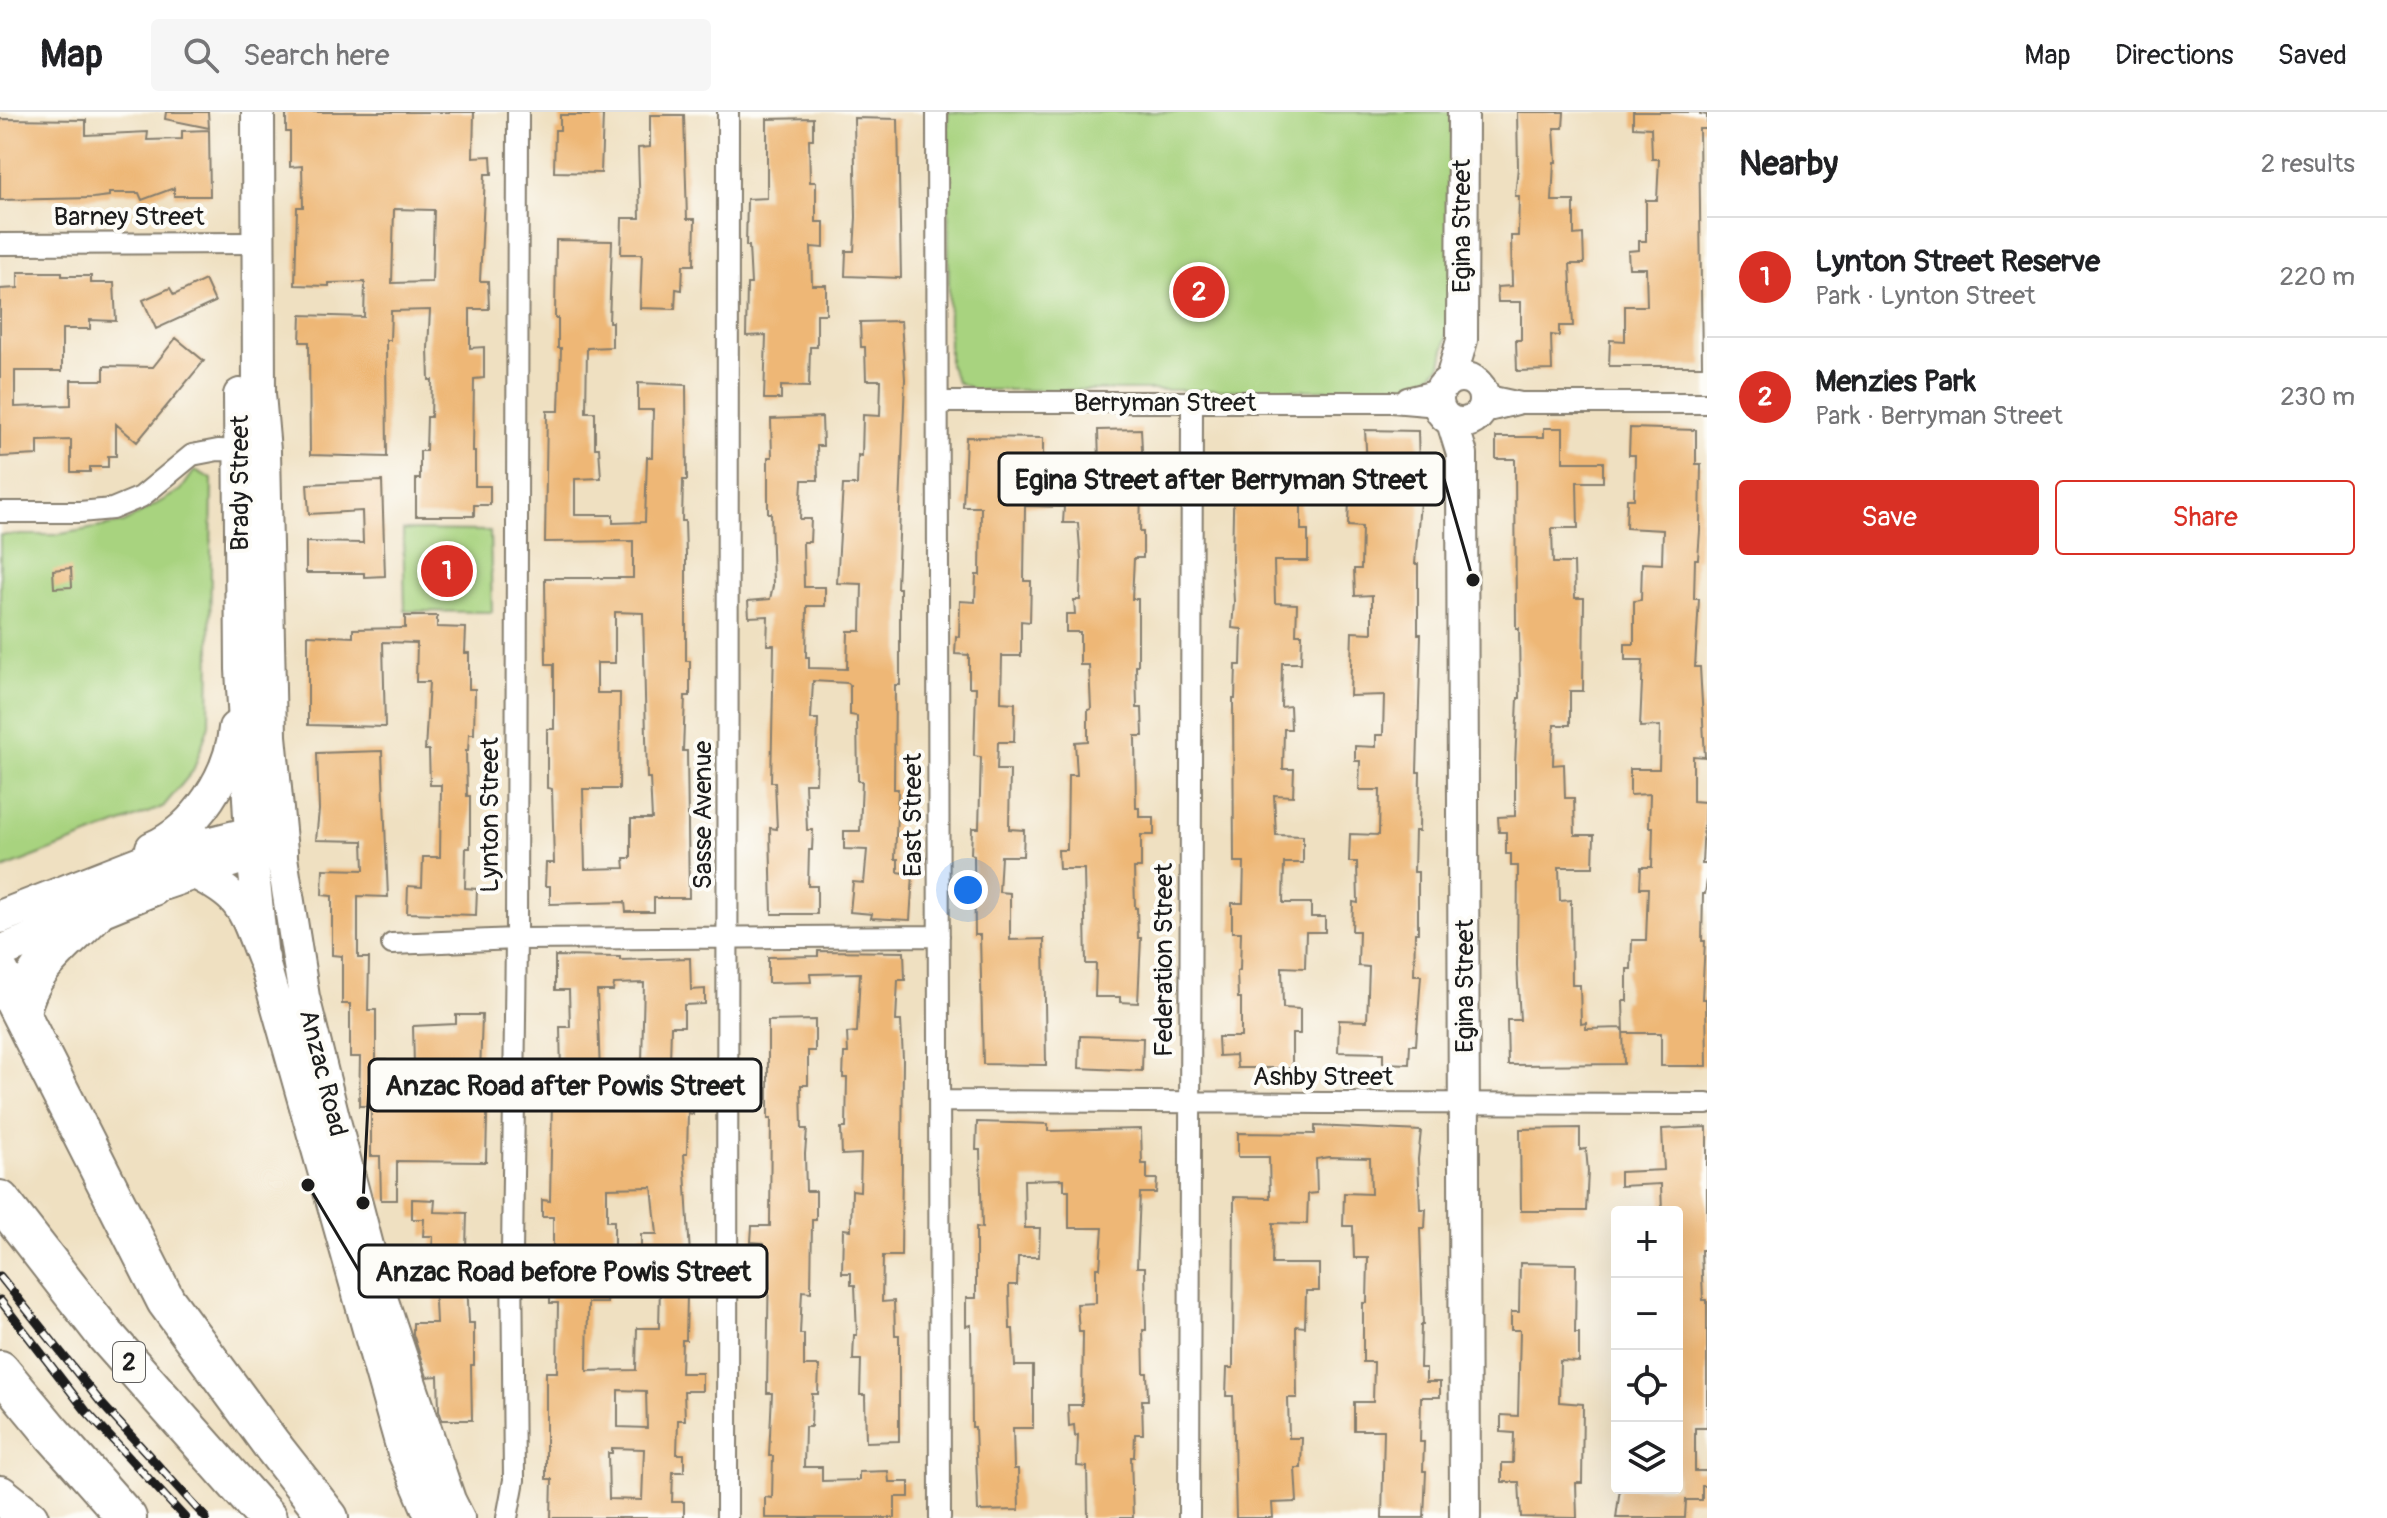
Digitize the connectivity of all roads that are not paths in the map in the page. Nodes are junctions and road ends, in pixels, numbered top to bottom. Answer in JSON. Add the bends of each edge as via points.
{"nodes":[{"id":1,"x":237,"y":112,"type":"edge"},
{"id":2,"x":258,"y":112,"type":"edge"},
{"id":3,"x":518,"y":112,"type":"edge"},
{"id":4,"x":728,"y":112,"type":"edge"},
{"id":5,"x":937,"y":112,"type":"edge"},
{"id":6,"x":1463,"y":112,"type":"edge"},
{"id":7,"x":248,"y":243,"type":"junction"},
{"id":8,"x":0,"y":244,"type":"edge"},
{"id":9,"x":1462,"y":401,"type":"junction"},
{"id":10,"x":938,"y":402,"type":"junction"},
{"id":11,"x":1192,"y":403,"type":"junction"},
{"id":12,"x":1707,"y":403,"type":"edge"},
{"id":13,"x":252,"y":451,"type":"junction"},
{"id":14,"x":0,"y":512,"type":"edge"},
{"id":15,"x":243,"y":690,"type":"junction"},
{"id":16,"x":265,"y":841,"type":"junction"},
{"id":17,"x":147,"y":866,"type":"junction"},
{"id":18,"x":195,"y":873,"type":"junction"},
{"id":19,"x":94,"y":914,"type":"junction"},
{"id":20,"x":0,"y":917,"type":"edge"},
{"id":21,"x":939,"y":936,"type":"junction"},
{"id":22,"x":729,"y":937,"type":"junction"},
{"id":23,"x":516,"y":939,"type":"junction"},
{"id":24,"x":392,"y":944,"type":"dead end"},
{"id":25,"x":0,"y":952,"type":"edge"},
{"id":26,"x":263,"y":958,"type":"junction"},
{"id":27,"x":0,"y":973,"type":"edge"},
{"id":28,"x":21,"y":1012,"type":"junction"},
{"id":29,"x":940,"y":1101,"type":"junction"},
{"id":30,"x":1465,"y":1102,"type":"junction"},
{"id":31,"x":1190,"y":1104,"type":"junction"},
{"id":32,"x":1707,"y":1104,"type":"edge"},
{"id":33,"x":0,"y":1200,"type":"edge"},
{"id":34,"x":0,"y":1370,"type":"edge"},
{"id":35,"x":0,"y":1495,"type":"edge"},
{"id":36,"x":29,"y":1518,"type":"edge"},
{"id":37,"x":127,"y":1518,"type":"edge"},
{"id":38,"x":267,"y":1518,"type":"edge"},
{"id":39,"x":329,"y":1518,"type":"edge"},
{"id":40,"x":431,"y":1518,"type":"edge"},
{"id":41,"x":459,"y":1518,"type":"edge"},
{"id":42,"x":507,"y":1518,"type":"edge"},
{"id":43,"x":727,"y":1518,"type":"edge"},
{"id":44,"x":940,"y":1518,"type":"edge"},
{"id":45,"x":1189,"y":1518,"type":"edge"},
{"id":46,"x":1465,"y":1518,"type":"edge"}],
"edges":[{"from":1,"to":7,"type":"main road","name":"Brady Street"},
{"from":2,"to":7,"type":"main road","name":"Brady Street"},
{"from":3,"to":23,"type":"street","name":"Lynton Street"},
{"from":4,"to":22,"type":"street","name":"Sasse Avenue"},
{"from":5,"to":10,"type":"street","name":"East Street"},
{"from":6,"to":9,"type":"main road","name":"Egina Street"},
{"from":7,"to":8,"type":"street","name":"Barney Street"},
{"from":7,"to":13,"type":"main road","name":"Brady Street"},
{"from":9,"to":11,"type":"street","name":"Berryman Street"},
{"from":9,"to":12,"type":"street","name":"Berryman Street"},
{"from":9,"to":30,"type":"main road","name":"Egina Street"},
{"from":10,"to":11,"type":"street","name":"Berryman Street"},
{"from":10,"to":21,"type":"street","name":"East Street"},
{"from":11,"to":31,"type":"street","name":"Federation Street"},
{"from":13,"to":14,"type":"street","via":[[192,455],[141,497],[112,509]]},
{"from":13,"to":15,"type":"main road","name":"Brady Street"},
{"from":13,"to":16,"type":"main road","name":"Brady Street","via":[[270,736]]},
{"from":15,"to":16,"type":"main road","name":"Brady Street"},
{"from":15,"to":17,"type":"main road","via":[[234,739],[217,785]]},
{"from":16,"to":17,"type":"main road"},
{"from":16,"to":18,"type":"main road"},
{"from":16,"to":26,"type":"main road","name":"Anzac Road"},
{"from":16,"to":41,"type":"main road","name":"Anzac Road","via":[[381,1295]]},
{"from":17,"to":18,"type":"main road"},
{"from":17,"to":19,"type":"main road"},
{"from":17,"to":20,"type":"main road"},
{"from":18,"to":26,"type":"main road","via":[[232,894]]},
{"from":19,"to":25,"type":"main road"},
{"from":19,"to":28,"type":"highway","via":[[44,964],[26,990]]},
{"from":21,"to":22,"type":"street"},
{"from":21,"to":29,"type":"street","name":"East Street"},
{"from":22,"to":23,"type":"street"},
{"from":22,"to":43,"type":"street","name":"Sasse Avenue"},
{"from":23,"to":24,"type":"street"},
{"from":23,"to":42,"type":"street","name":"Lynton Street","via":[[514,1480]]},
{"from":26,"to":40,"type":"main road","name":"Anzac Road","via":[[402,1450]]},
{"from":27,"to":28,"type":"highway"},
{"from":28,"to":39,"type":"highway","via":[[166,1301]]},
{"from":29,"to":31,"type":"street","name":"Ashby Street"},
{"from":29,"to":44,"type":"street","name":"East Street"},
{"from":30,"to":31,"type":"street","name":"Ashby Street"},
{"from":30,"to":32,"type":"street","name":"Ashby Street"},
{"from":30,"to":46,"type":"main road","name":"Egina Street"},
{"from":31,"to":45,"type":"street","name":"Federation Street"},
{"from":33,"to":38,"type":"highway","number":"2","via":[[106,1336]]},
{"from":34,"to":37,"type":"highway"},
{"from":35,"to":36,"type":"highway"}]}
